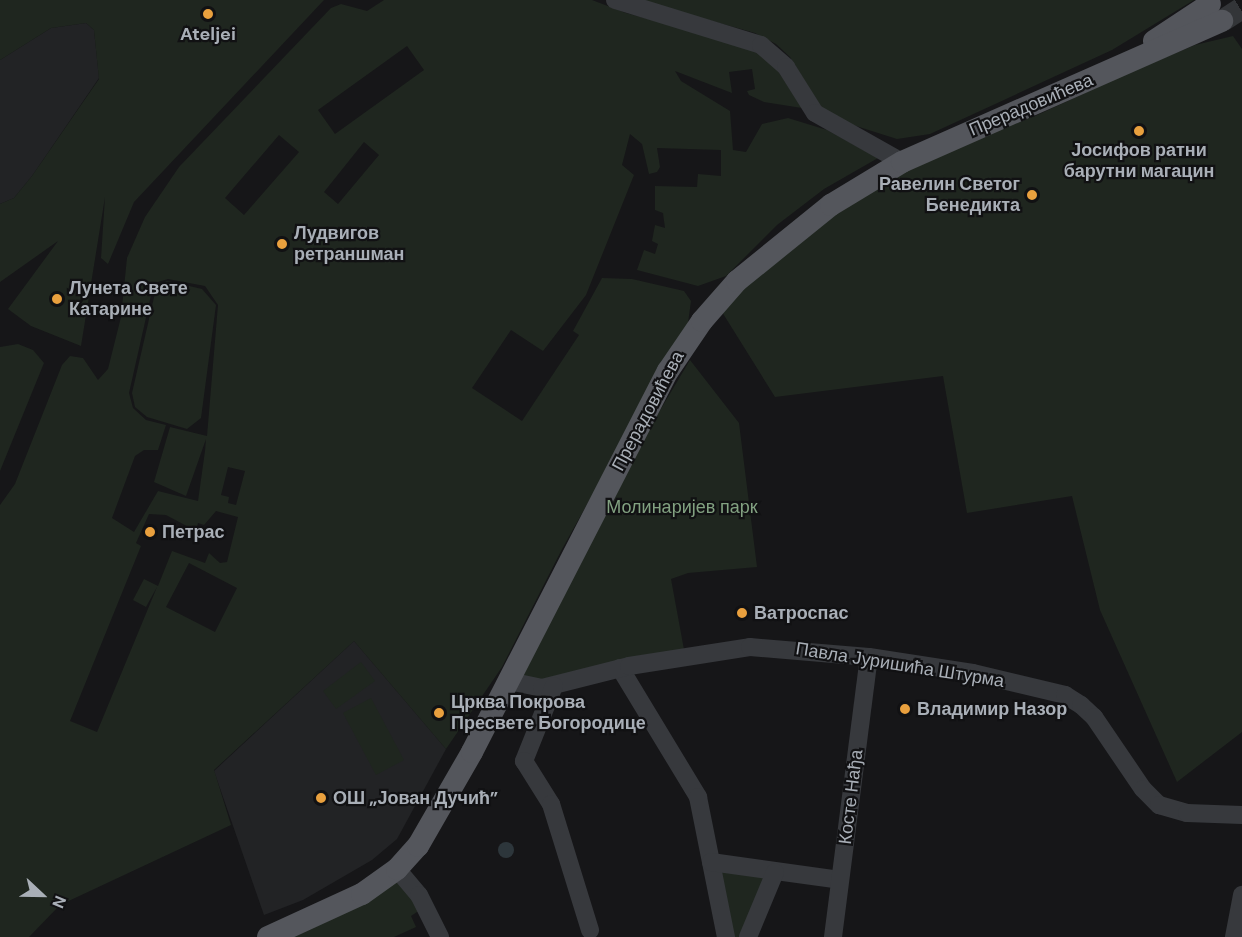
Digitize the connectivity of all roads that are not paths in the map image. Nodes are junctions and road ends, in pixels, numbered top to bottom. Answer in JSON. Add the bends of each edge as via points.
{"nodes":[{"id":1,"x":615,"y":0,"type":"edge"},
{"id":2,"x":1216,"y":12,"type":"tunnel mouth"},
{"id":3,"x":902,"y":162,"type":"junction"},
{"id":4,"x":869,"y":657,"type":"junction"},
{"id":5,"x":620,"y":668,"type":"junction"},
{"id":6,"x":509,"y":681,"type":"junction"},
{"id":7,"x":554,"y":686,"type":"junction"},
{"id":8,"x":1242,"y":815,"type":"edge"},
{"id":9,"x":711,"y":862,"type":"junction"},
{"id":10,"x":397,"y":869,"type":"junction"},
{"id":11,"x":775,"y":872,"type":"junction"},
{"id":12,"x":840,"y":880,"type":"junction"},
{"id":13,"x":1242,"y":895,"type":"edge"},
{"id":14,"x":590,"y":930,"type":"dead end"},
{"id":15,"x":268,"y":937,"type":"edge"},
{"id":16,"x":440,"y":937,"type":"edge"},
{"id":17,"x":726,"y":937,"type":"edge"},
{"id":18,"x":748,"y":937,"type":"edge"},
{"id":19,"x":833,"y":937,"type":"edge"},
{"id":20,"x":1234,"y":937,"type":"edge"}],
"edges":[{"from":1,"to":3,"type":"street","via":[[761,45],[786,67],[815,113]]},
{"from":2,"to":3,"type":"main road","name":"Прерадовићева","via":[[1118,67]]},
{"from":3,"to":6,"type":"main road","name":"Прерадовићева","via":[[831,205],[766,255],[737,281],[683,346]]},
{"from":4,"to":5,"type":"street","name":"Павла Јуришића Штурма","via":[[750,647]]},
{"from":4,"to":8,"type":"street","name":"Павла Јуришића Штурма","via":[[973,673],[1065,695],[1094,717],[1143,789],[1159,805],[1187,813]]},
{"from":4,"to":12,"type":"street","name":"Косте Нађа"},
{"from":5,"to":7,"type":"street","name":"Павла Јуришића Штурма"},
{"from":5,"to":9,"type":"street","via":[[698,797]]},
{"from":6,"to":7,"type":"street","name":"Павла Јуришића Штурма","via":[[532,688]]},
{"from":6,"to":10,"type":"main road","name":"Прерадовићева","via":[[436,821]]},
{"from":7,"to":14,"type":"street","via":[[524,761],[551,804]]},
{"from":9,"to":11,"type":"street"},
{"from":9,"to":17,"type":"street"},
{"from":10,"to":15,"type":"main road","name":"Прерадовићева","via":[[362,894]]},
{"from":10,"to":16,"type":"street","via":[[419,895]]},
{"from":11,"to":12,"type":"street"},
{"from":11,"to":18,"type":"street"},
{"from":12,"to":19,"type":"street","name":"Косте Нађа"},
{"from":13,"to":20,"type":"street"}]}
